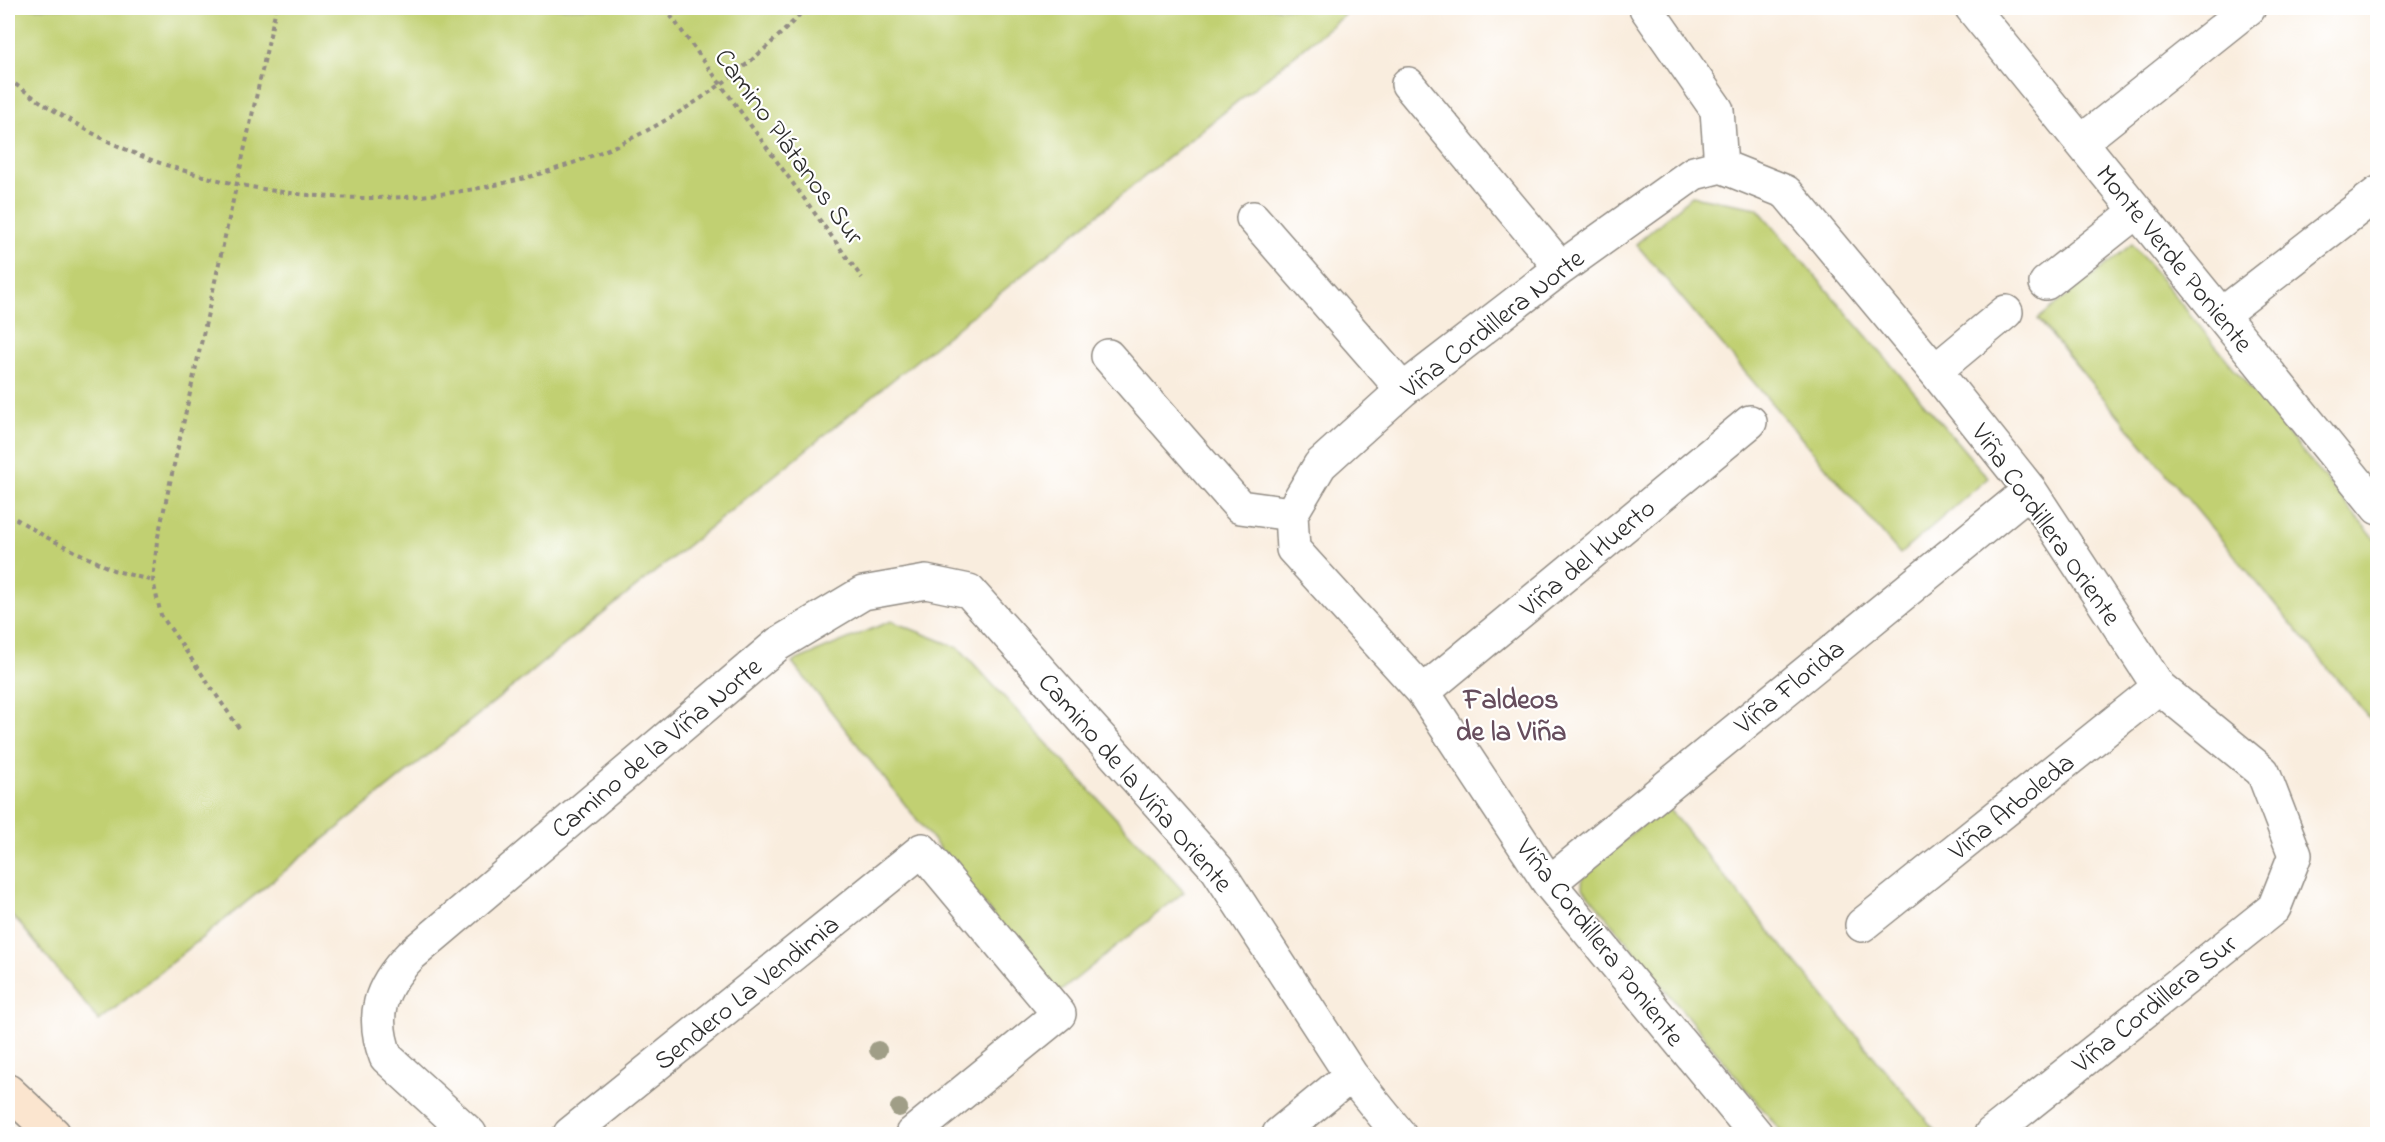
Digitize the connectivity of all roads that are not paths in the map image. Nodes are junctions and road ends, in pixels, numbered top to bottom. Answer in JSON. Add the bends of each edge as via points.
{"nodes":[{"id":1,"x":1646,"y":8,"type":"edge"},
{"id":2,"x":1972,"y":8,"type":"edge"},
{"id":3,"x":2248,"y":8,"type":"edge"},
{"id":4,"x":1408,"y":84,"type":"dead end"},
{"id":5,"x":2081,"y":141,"type":"junction"},
{"id":6,"x":1721,"y":165,"type":"junction"},
{"id":7,"x":2378,"y":193,"type":"edge"},
{"id":8,"x":2137,"y":211,"type":"junction"},
{"id":9,"x":1253,"y":218,"type":"dead end"},
{"id":10,"x":1561,"y":268,"type":"junction"},
{"id":11,"x":2046,"y":283,"type":"dead end"},
{"id":12,"x":2006,"y":312,"type":"dead end"},
{"id":13,"x":2221,"y":315,"type":"junction"},
{"id":14,"x":1108,"y":356,"type":"dead end"},
{"id":15,"x":1935,"y":371,"type":"junction"},
{"id":16,"x":1403,"y":390,"type":"junction"},
{"id":17,"x":1750,"y":422,"type":"dead end"},
{"id":18,"x":2030,"y":490,"type":"junction"},
{"id":19,"x":2375,"y":499,"type":"edge"},
{"id":20,"x":1292,"y":514,"type":"junction"},
{"id":21,"x":926,"y":582,"type":"joint"},
{"id":22,"x":2159,"y":687,"type":"junction"},
{"id":23,"x":1423,"y":692,"type":"junction"},
{"id":24,"x":2295,"y":855,"type":"joint"},
{"id":25,"x":1548,"y":883,"type":"junction"},
{"id":26,"x":1862,"y":925,"type":"dead end"},
{"id":27,"x":1352,"y":1075,"type":"junction"},
{"id":28,"x":12,"y":1102,"type":"edge"},
{"id":29,"x":54,"y":1134,"type":"edge"},
{"id":30,"x":470,"y":1134,"type":"edge"},
{"id":31,"x":570,"y":1134,"type":"edge"},
{"id":32,"x":912,"y":1134,"type":"edge"},
{"id":33,"x":1280,"y":1134,"type":"edge"},
{"id":34,"x":1399,"y":1134,"type":"edge"},
{"id":35,"x":1756,"y":1134,"type":"edge"},
{"id":36,"x":1991,"y":1134,"type":"edge"}],
"edges":[{"from":1,"to":6,"type":"street","via":[[1717,110]]},
{"from":2,"to":5,"type":"street","name":"Monte Verde Poniente"},
{"from":3,"to":5,"type":"street"},
{"from":4,"to":10,"type":"street"},
{"from":5,"to":8,"type":"street","name":"Monte Verde Poniente"},
{"from":6,"to":10,"type":"street","name":"Viña Cordillera Norte","via":[[1694,173]]},
{"from":6,"to":15,"type":"street","name":"Viña Cordillera Oriente","via":[[1786,192]]},
{"from":7,"to":13,"type":"street"},
{"from":8,"to":11,"type":"street"},
{"from":8,"to":13,"type":"street","name":"Monte Verde Poniente"},
{"from":9,"to":16,"type":"street"},
{"from":10,"to":16,"type":"street","name":"Viña Cordillera Norte"},
{"from":12,"to":15,"type":"street"},
{"from":13,"to":19,"type":"street","name":"Monte Verde Poniente"},
{"from":14,"to":20,"type":"street","via":[[1240,507]]},
{"from":15,"to":18,"type":"street","name":"Viña Cordillera Oriente"},
{"from":16,"to":20,"type":"street","name":"Viña Cordillera Norte","via":[[1320,465]]},
{"from":17,"to":23,"type":"street","name":"Viña del Huerto"},
{"from":18,"to":22,"type":"street","name":"Viña Cordillera Oriente"},
{"from":18,"to":25,"type":"street","name":"Viña Florida"},
{"from":20,"to":23,"type":"street","name":"Viña Cordillera Poniente","via":[[1293,549]]},
{"from":21,"to":27,"type":"street","name":"Camino de la Viña Oriente","via":[[969,591],[1216,869]]},
{"from":21,"to":30,"type":"street","name":"Camino de la Viña Norte","via":[[863,593],[778,644],[396,970],[379,1007],[380,1041],[386,1057]]},
{"from":22,"to":24,"type":"street","name":"Viña Cordillera Oriente","via":[[2263,772]]},
{"from":22,"to":26,"type":"street","name":"Viña Arboleda"},
{"from":23,"to":25,"type":"street","name":"Viña Cordillera Poniente"},
{"from":24,"to":36,"type":"street","name":"Viña Cordillera Sur","via":[[2274,908]]},
{"from":25,"to":35,"type":"street","name":"Viña Cordillera Poniente"},
{"from":27,"to":33,"type":"street"},
{"from":27,"to":34,"type":"street","name":"Camino de la Viña Oriente"},
{"from":28,"to":29,"type":"street"},
{"from":31,"to":32,"type":"street","name":"Sendero La Vendimia","via":[[922,850],[1059,1014]]}]}
